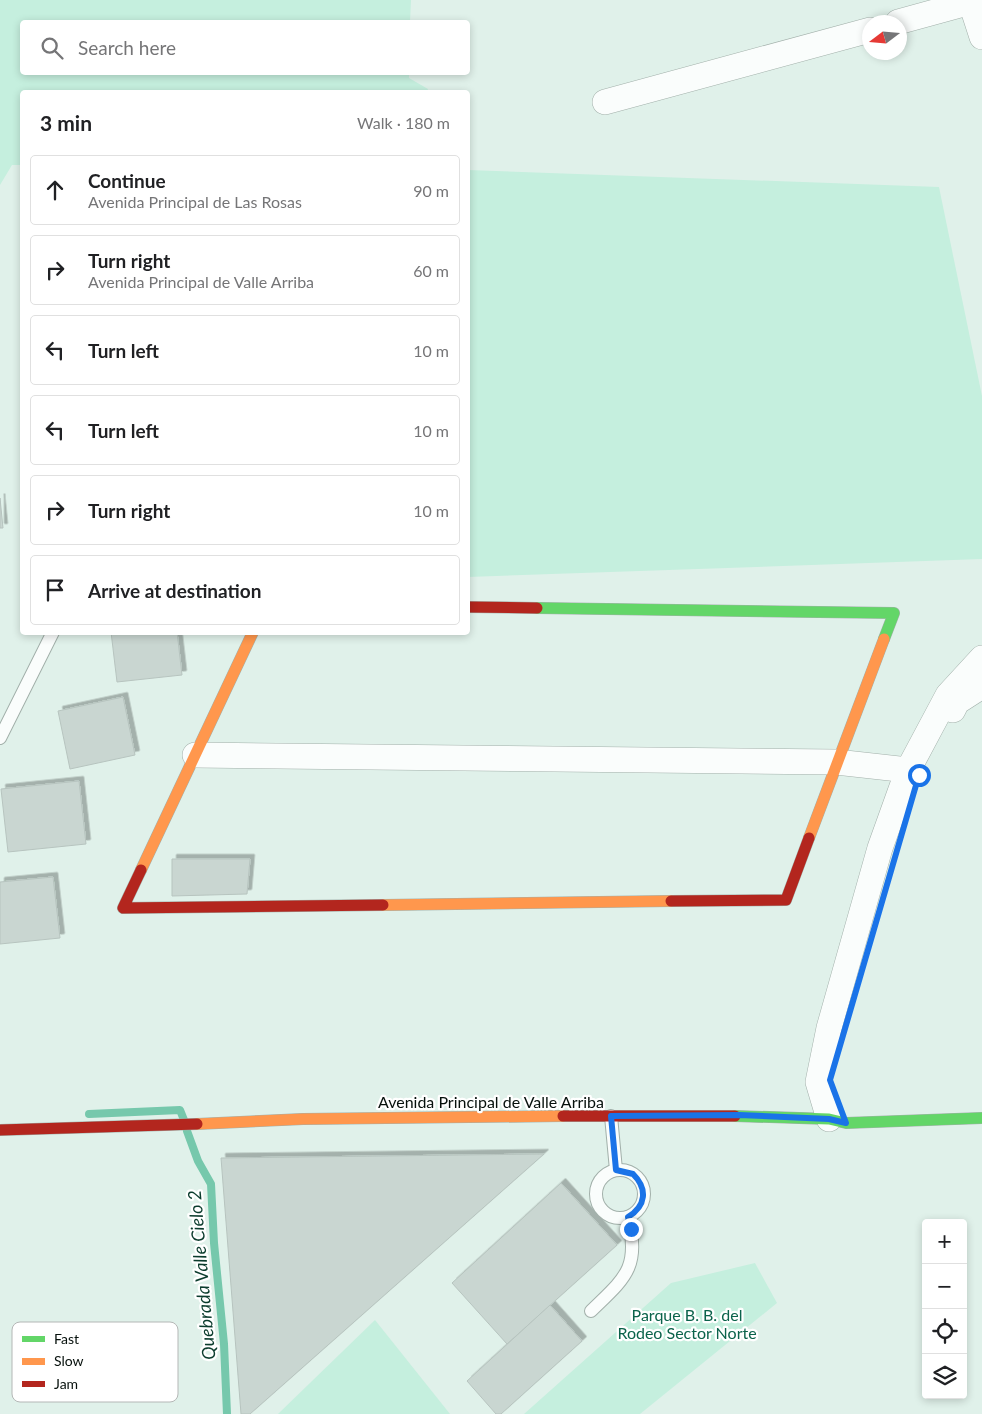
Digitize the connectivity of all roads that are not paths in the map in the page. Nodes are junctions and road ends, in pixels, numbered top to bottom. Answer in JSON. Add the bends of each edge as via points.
{"nodes":[{"id":1,"x":971,"y":1,"type":"edge"},
{"id":2,"x":907,"y":19,"type":"edge"},
{"id":3,"x":862,"y":32,"type":"edge"},
{"id":4,"x":982,"y":37,"type":"edge"},
{"id":5,"x":605,"y":102,"type":"dead end"},
{"id":6,"x":470,"y":607,"type":"edge"},
{"id":7,"x":51,"y":635,"type":"edge"},
{"id":8,"x":252,"y":635,"type":"edge"},
{"id":9,"x":982,"y":658,"type":"edge"},
{"id":10,"x":982,"y":686,"type":"edge"},
{"id":11,"x":0,"y":738,"type":"edge"},
{"id":12,"x":195,"y":755,"type":"junction"},
{"id":13,"x":836,"y":762,"type":"junction"},
{"id":14,"x":908,"y":770,"type":"junction"},
{"id":15,"x":611,"y":1116,"type":"junction"},
{"id":16,"x":982,"y":1118,"type":"edge"},
{"id":17,"x":838,"y":1121,"type":"junction"},
{"id":18,"x":0,"y":1130,"type":"edge"},
{"id":19,"x":616,"y":1170,"type":"junction"},
{"id":20,"x":628,"y":1217,"type":"junction"},
{"id":21,"x":591,"y":1311,"type":"dead end"}],
"edges":[{"from":1,"to":2,"type":"street"},
{"from":1,"to":4,"type":"street"},
{"from":3,"to":5,"type":"street"},
{"from":6,"to":13,"type":"street","via":[[894,613]]},
{"from":7,"to":11,"type":"lane"},
{"from":8,"to":12,"type":"street"},
{"from":9,"to":14,"type":"street","via":[[948,695]]},
{"from":10,"to":17,"type":"street","via":[[957,702],[919,775],[830,1080]]},
{"from":12,"to":13,"type":"street"},
{"from":12,"to":13,"type":"street","via":[[123,908],[786,900]]},
{"from":13,"to":14,"type":"street"},
{"from":14,"to":17,"type":"street","via":[[880,848],[829,1028],[818,1082]]},
{"from":15,"to":17,"type":"street","name":"Avenida Principal de Valle Arriba","via":[[739,1115]]},
{"from":15,"to":18,"type":"street","name":"Avenida Principal de Valle Arriba","via":[[303,1119]]},
{"from":15,"to":19,"type":"lane"},
{"from":16,"to":17,"type":"street","name":"Avenida Principal de Valle Arriba"},
{"from":19,"to":20,"type":"lane","via":[[633,1174],[643,1188],[641,1206]]},
{"from":19,"to":20,"type":"lane","via":[[602,1179],[596,1195],[603,1211],[610,1216]]},
{"from":20,"to":21,"type":"lane","via":[[634,1242],[630,1265],[620,1283]]}]}
